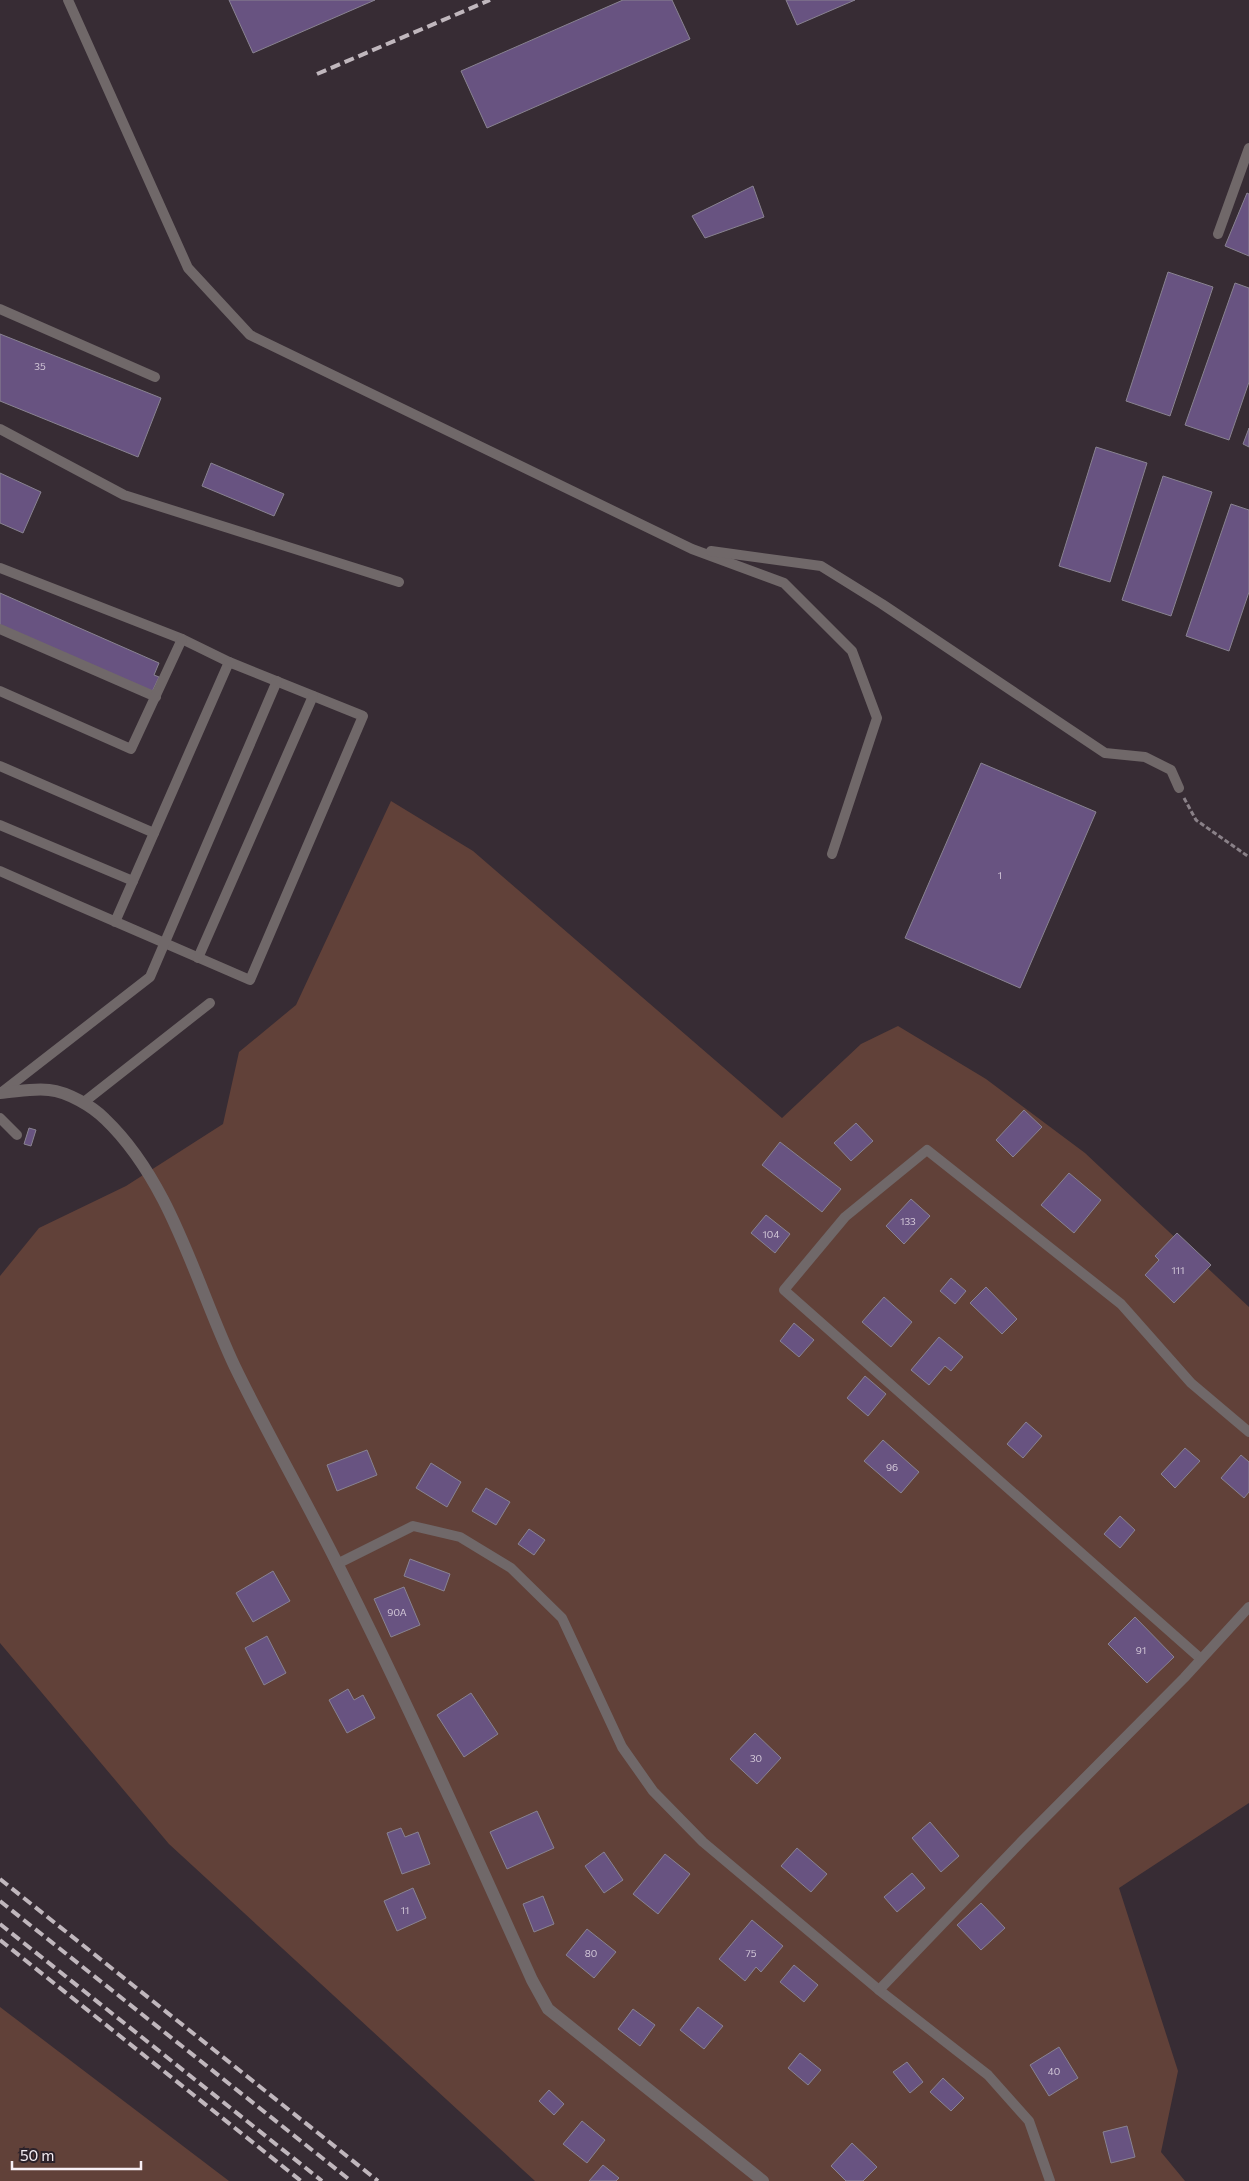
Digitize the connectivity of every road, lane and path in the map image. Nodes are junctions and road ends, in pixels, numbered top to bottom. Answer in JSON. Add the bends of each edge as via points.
{"nodes":[{"id":1,"x":68,"y":0,"type":"edge"},
{"id":2,"x":1249,"y":148,"type":"edge"},
{"id":3,"x":1218,"y":234,"type":"dead end"},
{"id":4,"x":0,"y":309,"type":"edge"},
{"id":5,"x":154,"y":377,"type":"dead end"},
{"id":6,"x":0,"y":429,"type":"edge"},
{"id":7,"x":692,"y":549,"type":"junction"},
{"id":8,"x":0,"y":568,"type":"edge"},
{"id":9,"x":398,"y":582,"type":"dead end"},
{"id":10,"x":0,"y":629,"type":"edge"},
{"id":11,"x":182,"y":639,"type":"junction"},
{"id":12,"x":229,"y":662,"type":"junction"},
{"id":13,"x":277,"y":681,"type":"junction"},
{"id":14,"x":0,"y":691,"type":"edge"},
{"id":15,"x":313,"y":696,"type":"junction"},
{"id":16,"x":156,"y":697,"type":"junction"},
{"id":17,"x":0,"y":766,"type":"edge"},
{"id":18,"x":1179,"y":788,"type":"joint"},
{"id":19,"x":0,"y":825,"type":"edge"},
{"id":20,"x":154,"y":833,"type":"junction"},
{"id":21,"x":832,"y":854,"type":"dead end"},
{"id":22,"x":1249,"y":857,"type":"edge"},
{"id":23,"x":0,"y":871,"type":"edge"},
{"id":24,"x":133,"y":881,"type":"junction"},
{"id":25,"x":116,"y":922,"type":"junction"},
{"id":26,"x":164,"y":944,"type":"junction"},
{"id":27,"x":198,"y":958,"type":"junction"},
{"id":28,"x":210,"y":1003,"type":"dead end"},
{"id":29,"x":1,"y":1093,"type":"edge"},
{"id":30,"x":84,"y":1102,"type":"junction"},
{"id":31,"x":0,"y":1118,"type":"edge"},
{"id":32,"x":17,"y":1135,"type":"dead end"},
{"id":33,"x":1249,"y":1432,"type":"edge"},
{"id":34,"x":337,"y":1564,"type":"junction"},
{"id":35,"x":1249,"y":1607,"type":"edge"},
{"id":36,"x":1201,"y":1659,"type":"junction"},
{"id":37,"x":879,"y":1990,"type":"junction"},
{"id":38,"x":763,"y":2181,"type":"edge"},
{"id":39,"x":1050,"y":2181,"type":"edge"}],
"edges":[{"from":1,"to":7,"type":"lane","via":[[188,268],[250,335]]},
{"from":2,"to":3,"type":"lane"},
{"from":4,"to":5,"type":"lane"},
{"from":6,"to":9,"type":"lane","via":[[124,494]]},
{"from":7,"to":18,"type":"lane","via":[[821,566],[1105,753],[1145,757],[1171,770]]},
{"from":7,"to":21,"type":"lane","via":[[784,583],[852,651],[878,718]]},
{"from":8,"to":11,"type":"lane"},
{"from":10,"to":16,"type":"lane"},
{"from":11,"to":12,"type":"lane"},
{"from":11,"to":16,"type":"lane"},
{"from":12,"to":13,"type":"lane"},
{"from":12,"to":20,"type":"lane"},
{"from":13,"to":15,"type":"lane"},
{"from":13,"to":26,"type":"lane"},
{"from":14,"to":16,"type":"lane","via":[[132,749]]},
{"from":15,"to":27,"type":"lane"},
{"from":15,"to":27,"type":"lane","via":[[363,716],[250,980]]},
{"from":17,"to":20,"type":"lane"},
{"from":18,"to":22,"type":"path","via":[[1196,820]]},
{"from":19,"to":24,"type":"lane"},
{"from":20,"to":24,"type":"lane"},
{"from":23,"to":25,"type":"lane"},
{"from":24,"to":25,"type":"lane"},
{"from":25,"to":26,"type":"lane"},
{"from":26,"to":27,"type":"lane"},
{"from":26,"to":29,"type":"lane","via":[[150,977]]},
{"from":28,"to":30,"type":"lane"},
{"from":29,"to":30,"type":"street","via":[[50,1090]]},
{"from":30,"to":34,"type":"street","via":[[134,1151],[153,1183],[193,1266],[234,1365]]},
{"from":31,"to":32,"type":"lane"},
{"from":33,"to":36,"type":"lane","via":[[1191,1383],[1121,1304],[927,1150],[845,1217],[784,1290]]},
{"from":34,"to":37,"type":"lane","via":[[413,1526],[460,1537],[511,1568],[562,1618],[622,1747],[653,1791],[703,1842]]},
{"from":34,"to":38,"type":"street","via":[[422,1737],[548,2009]]},
{"from":35,"to":36,"type":"lane"},
{"from":36,"to":37,"type":"lane"},
{"from":37,"to":39,"type":"lane","via":[[994,2081],[1029,2121]]}]}
